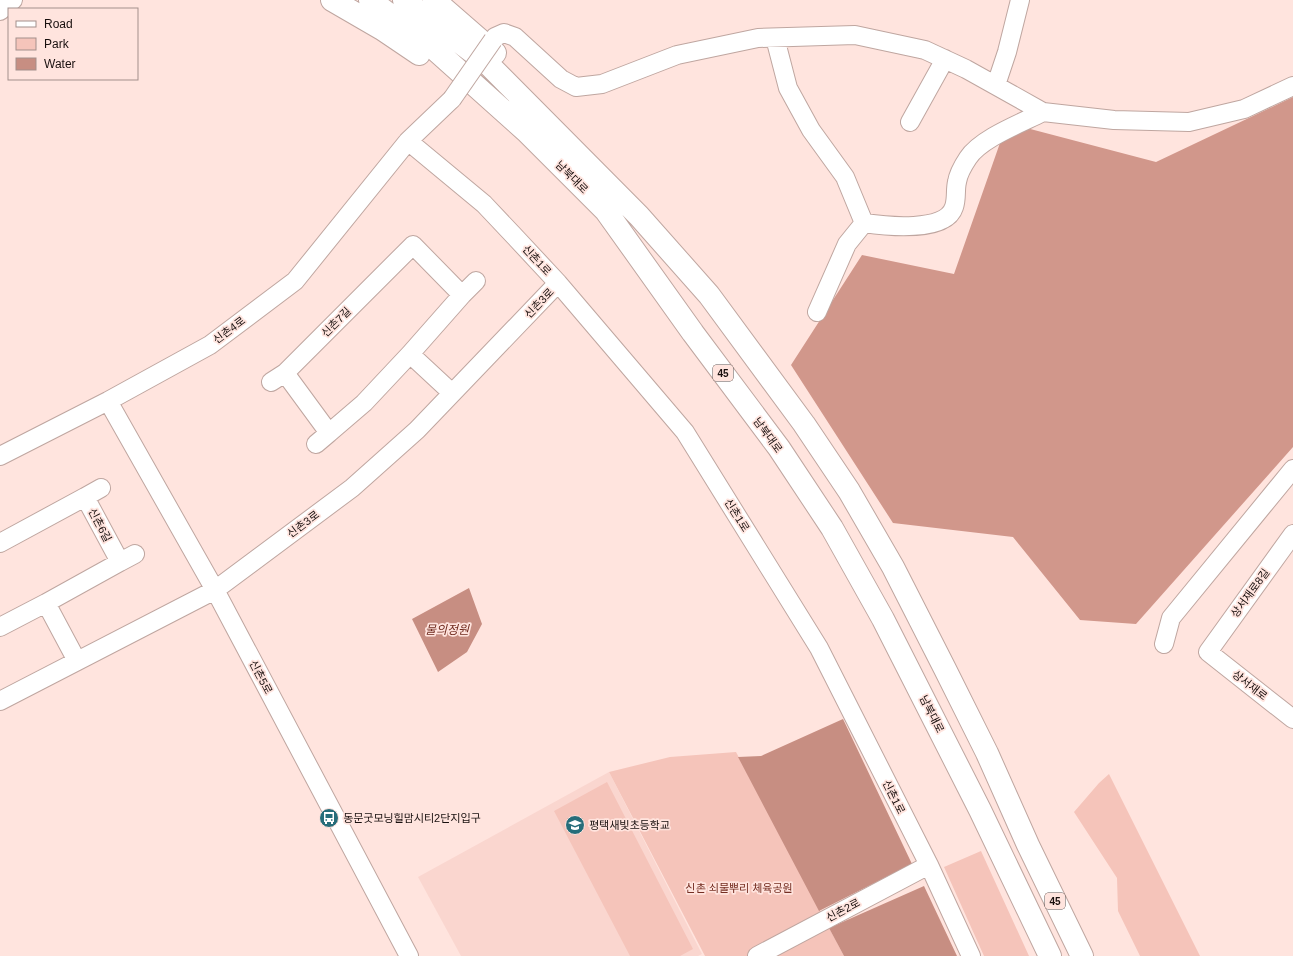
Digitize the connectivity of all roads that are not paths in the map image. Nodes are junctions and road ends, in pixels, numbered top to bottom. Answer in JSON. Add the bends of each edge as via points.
{"nodes":[{"id":1,"x":13,"y":0,"type":"edge"},
{"id":2,"x":332,"y":0,"type":"edge"},
{"id":3,"x":370,"y":0,"type":"edge"},
{"id":4,"x":404,"y":0,"type":"edge"},
{"id":5,"x":434,"y":0,"type":"edge"},
{"id":6,"x":1020,"y":0,"type":"edge"},
{"id":7,"x":0,"y":11,"type":"edge"},
{"id":8,"x":775,"y":38,"type":"junction"},
{"id":9,"x":945,"y":59,"type":"junction"},
{"id":10,"x":996,"y":84,"type":"junction"},
{"id":11,"x":1293,"y":86,"type":"edge"},
{"id":12,"x":1043,"y":112,"type":"junction"},
{"id":13,"x":910,"y":122,"type":"dead end"},
{"id":14,"x":562,"y":138,"type":"junction"},
{"id":15,"x":408,"y":141,"type":"junction"},
{"id":16,"x":565,"y":170,"type":"junction"},
{"id":17,"x":864,"y":223,"type":"junction"},
{"id":18,"x":476,"y":280,"type":"dead end"},
{"id":19,"x":558,"y":283,"type":"junction"},
{"id":20,"x":462,"y":295,"type":"junction"},
{"id":21,"x":817,"y":312,"type":"dead end"},
{"id":22,"x":410,"y":354,"type":"junction"},
{"id":23,"x":452,"y":393,"type":"junction"},
{"id":24,"x":108,"y":401,"type":"junction"},
{"id":25,"x":0,"y":456,"type":"edge"},
{"id":26,"x":1293,"y":469,"type":"edge"},
{"id":27,"x":101,"y":488,"type":"dead end"},
{"id":28,"x":85,"y":497,"type":"junction"},
{"id":29,"x":1293,"y":534,"type":"edge"},
{"id":30,"x":0,"y":543,"type":"edge"},
{"id":31,"x":214,"y":590,"type":"junction"},
{"id":32,"x":46,"y":604,"type":"junction"},
{"id":33,"x":0,"y":627,"type":"edge"},
{"id":34,"x":1164,"y":644,"type":"dead end"},
{"id":35,"x":1208,"y":652,"type":"joint"},
{"id":36,"x":77,"y":661,"type":"junction"},
{"id":37,"x":0,"y":701,"type":"edge"},
{"id":38,"x":1293,"y":719,"type":"edge"},
{"id":39,"x":929,"y":865,"type":"junction"},
{"id":40,"x":409,"y":956,"type":"edge"},
{"id":41,"x":757,"y":956,"type":"edge"},
{"id":42,"x":971,"y":956,"type":"edge"},
{"id":43,"x":1050,"y":956,"type":"edge"},
{"id":44,"x":1082,"y":956,"type":"edge"}],
"edges":[{"from":1,"to":7,"type":"street"},
{"from":2,"to":16,"type":"highway","via":[[428,60],[544,161]]},
{"from":3,"to":16,"type":"highway","name":"남북대로","number":"45","via":[[430,45],[526,131]]},
{"from":4,"to":14,"type":"highway","name":"남북대로","number":"45","via":[[487,63]]},
{"from":5,"to":14,"type":"highway","via":[[521,77],[532,89]]},
{"from":6,"to":10,"type":"street"},
{"from":8,"to":9,"type":"street","via":[[855,35],[925,50]]},
{"from":8,"to":15,"type":"street","name":"신촌4로","bridge":true,"via":[[758,38],[677,55],[602,84],[576,87],[561,79],[515,37],[504,33],[495,37],[452,99]]},
{"from":8,"to":17,"type":"street","via":[[788,88],[811,130],[845,177]]},
{"from":9,"to":10,"type":"street"},
{"from":9,"to":13,"type":"street"},
{"from":10,"to":12,"type":"street"},
{"from":11,"to":12,"type":"street","via":[[1244,109],[1189,122],[1114,120]]},
{"from":12,"to":17,"type":"street","via":[[986,141],[969,157],[957,181],[954,207],[949,216],[940,221],[912,226]]},
{"from":14,"to":44,"type":"highway","name":"남북대로","number":"45","via":[[639,216],[709,295],[804,424],[849,491],[946,669]]},
{"from":15,"to":19,"type":"street","name":"신촌1로","via":[[484,204]]},
{"from":15,"to":24,"type":"street","name":"신촌4로","via":[[295,281],[210,345]]},
{"from":16,"to":43,"type":"highway","name":"남북대로","number":"45","via":[[606,211],[779,448],[832,528],[883,619],[980,810]]},
{"from":17,"to":21,"type":"street","via":[[847,244]]},
{"from":18,"to":20,"type":"street"},
{"from":19,"to":23,"type":"street","name":"신촌3로"},
{"from":19,"to":39,"type":"street","name":"신촌1로","via":[[685,432],[819,648]]},
{"from":20,"to":22,"type":"street","name":"신촌7길"},
{"from":20,"to":22,"type":"street","name":"신촌7길","via":[[418,239],[278,378],[323,439],[364,403]]},
{"from":22,"to":23,"type":"street"},
{"from":23,"to":31,"type":"street","name":"신촌3로","via":[[417,430],[352,488]]},
{"from":24,"to":25,"type":"street","name":"신촌4로"},
{"from":24,"to":31,"type":"street","name":"신촌5로"},
{"from":26,"to":34,"type":"street","via":[[1171,618]]},
{"from":27,"to":28,"type":"street"},
{"from":28,"to":30,"type":"street","name":"신촌6길"},
{"from":28,"to":32,"type":"street","name":"신촌6길","via":[[127,558]]},
{"from":29,"to":35,"type":"street","name":"상서재로8길"},
{"from":31,"to":36,"type":"street","name":"신촌3로"},
{"from":31,"to":40,"type":"street","name":"신촌5로"},
{"from":32,"to":33,"type":"street","name":"신촌6길"},
{"from":32,"to":36,"type":"street"},
{"from":35,"to":38,"type":"street","name":"상서재로"},
{"from":36,"to":37,"type":"street","name":"신촌3로"},
{"from":39,"to":41,"type":"street","name":"신촌2로"},
{"from":39,"to":42,"type":"street","name":"신촌1로"}]}
